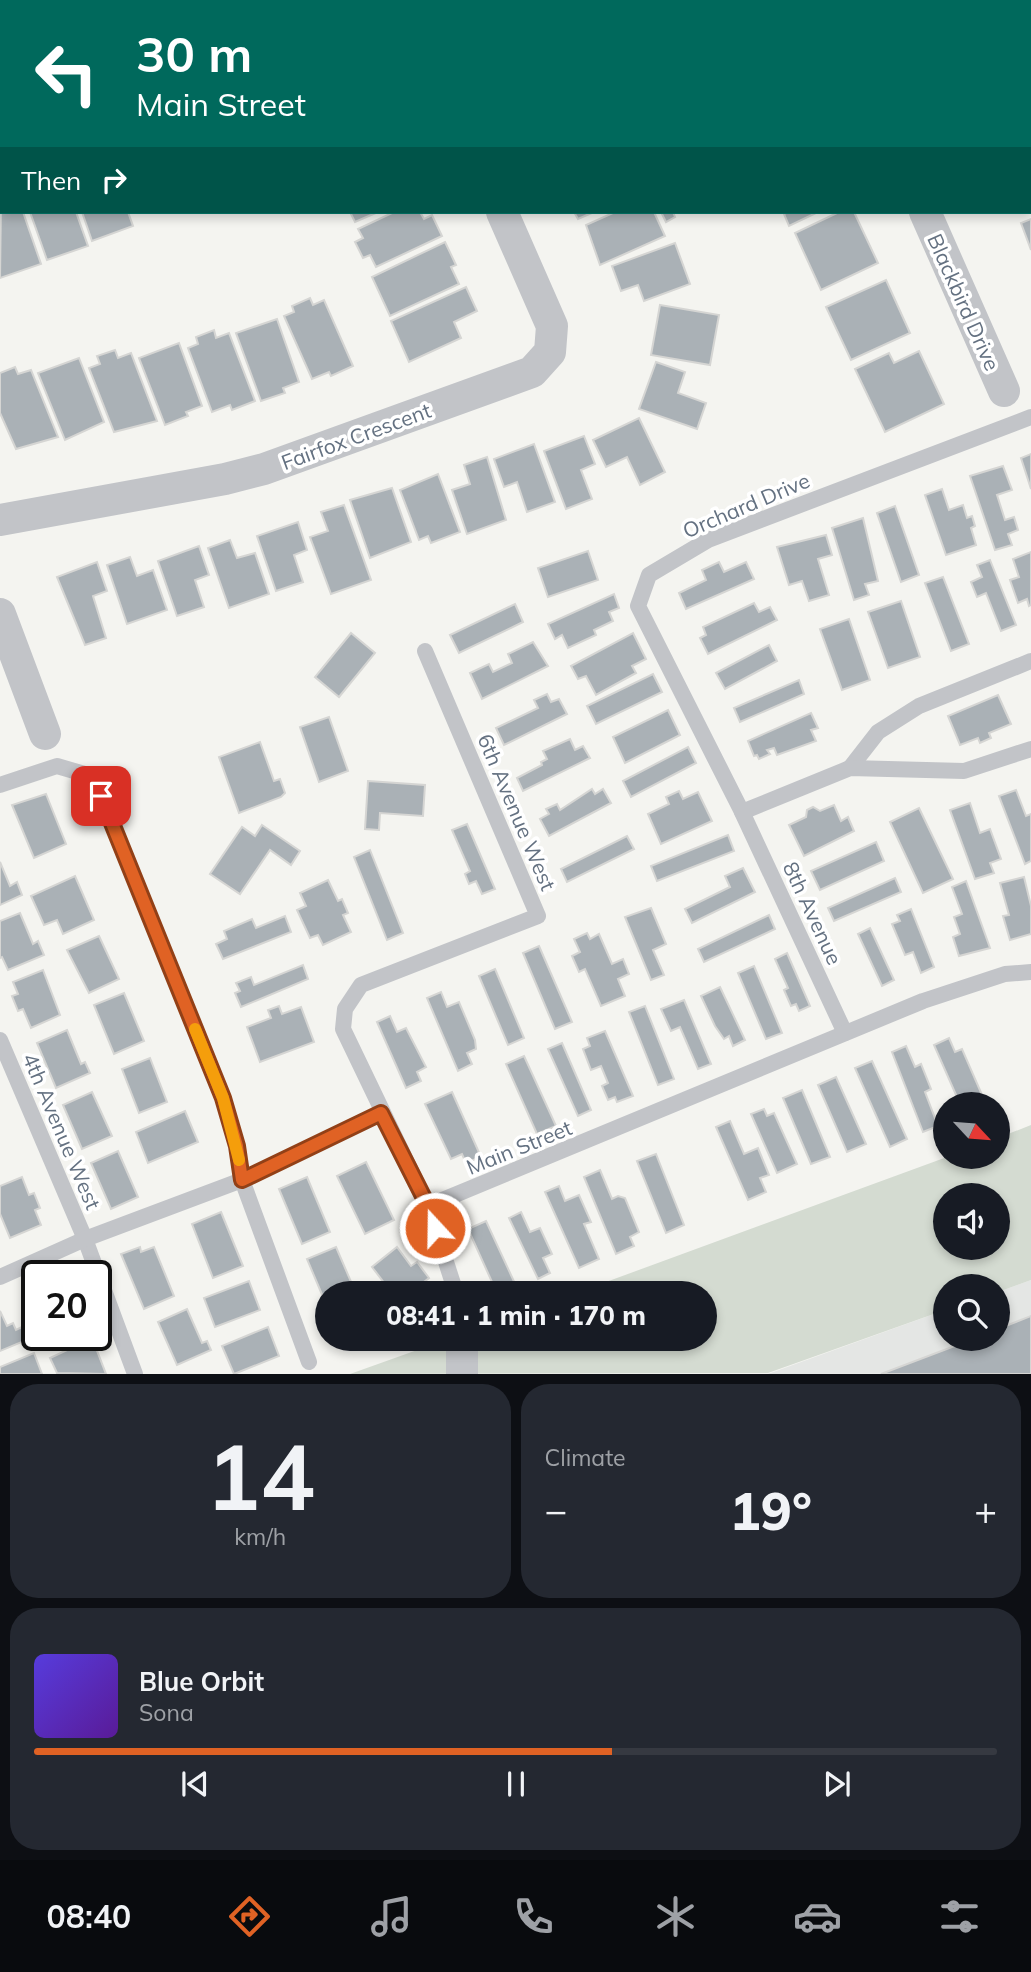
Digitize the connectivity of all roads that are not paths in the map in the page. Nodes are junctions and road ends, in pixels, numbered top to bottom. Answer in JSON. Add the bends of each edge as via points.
{"nodes":[{"id":1,"x":503,"y":214,"type":"edge"},
{"id":2,"x":926,"y":214,"type":"edge"},
{"id":3,"x":1004,"y":391,"type":"dead end"},
{"id":4,"x":1031,"y":417,"type":"edge"},
{"id":5,"x":0,"y":520,"type":"edge"},
{"id":6,"x":0,"y":614,"type":"edge"},
{"id":7,"x":425,"y":651,"type":"dead end"},
{"id":8,"x":1031,"y":661,"type":"edge"},
{"id":9,"x":45,"y":734,"type":"dead end"},
{"id":10,"x":1031,"y":749,"type":"edge"},
{"id":11,"x":850,"y":768,"type":"junction"},
{"id":12,"x":0,"y":785,"type":"edge"},
{"id":13,"x":742,"y":811,"type":"junction"},
{"id":14,"x":1031,"y":972,"type":"edge"},
{"id":15,"x":845,"y":1033,"type":"junction"},
{"id":16,"x":0,"y":1040,"type":"edge"},
{"id":17,"x":381,"y":1113,"type":"junction"},
{"id":18,"x":242,"y":1180,"type":"junction"},
{"id":19,"x":428,"y":1206,"type":"junction"},
{"id":20,"x":85,"y":1239,"type":"junction"},
{"id":21,"x":0,"y":1277,"type":"edge"},
{"id":22,"x":452,"y":1281,"type":"edge"},
{"id":23,"x":462,"y":1351,"type":"edge"},
{"id":24,"x":309,"y":1362,"type":"dead end"},
{"id":25,"x":135,"y":1374,"type":"edge"},
{"id":26,"x":462,"y":1374,"type":"edge"}],
"edges":[{"from":1,"to":5,"type":"street","name":"Fairfox Crescent","via":[[552,326],[550,352],[532,372],[264,469]]},
{"from":2,"to":3,"type":"street","name":"Blackbird Drive"},
{"from":4,"to":13,"type":"lane","name":"Orchard Drive","via":[[708,540],[649,575],[638,606]]},
{"from":6,"to":9,"type":"street"},
{"from":7,"to":17,"type":"lane","name":"6th Avenue West","via":[[538,916],[361,985],[345,1009],[343,1030]]},
{"from":8,"to":11,"type":"lane","via":[[919,706],[878,732]]},
{"from":10,"to":11,"type":"lane","via":[[964,771]]},
{"from":11,"to":13,"type":"lane"},
{"from":12,"to":18,"type":"lane","via":[[57,766],[88,775],[101,796],[223,1098]]},
{"from":13,"to":15,"type":"lane","name":"8th Avenue"},
{"from":14,"to":15,"type":"lane","name":"Main Street","via":[[1005,974]]},
{"from":15,"to":19,"type":"lane","name":"Main Street"},
{"from":16,"to":20,"type":"lane","name":"4th Avenue West"},
{"from":17,"to":18,"type":"lane"},
{"from":17,"to":19,"type":"lane"},
{"from":18,"to":20,"type":"lane"},
{"from":18,"to":24,"type":"lane"},
{"from":19,"to":22,"type":"lane"},
{"from":20,"to":21,"type":"lane"},
{"from":20,"to":25,"type":"lane","name":"4th Avenue West"},
{"from":23,"to":26,"type":"street"}]}
